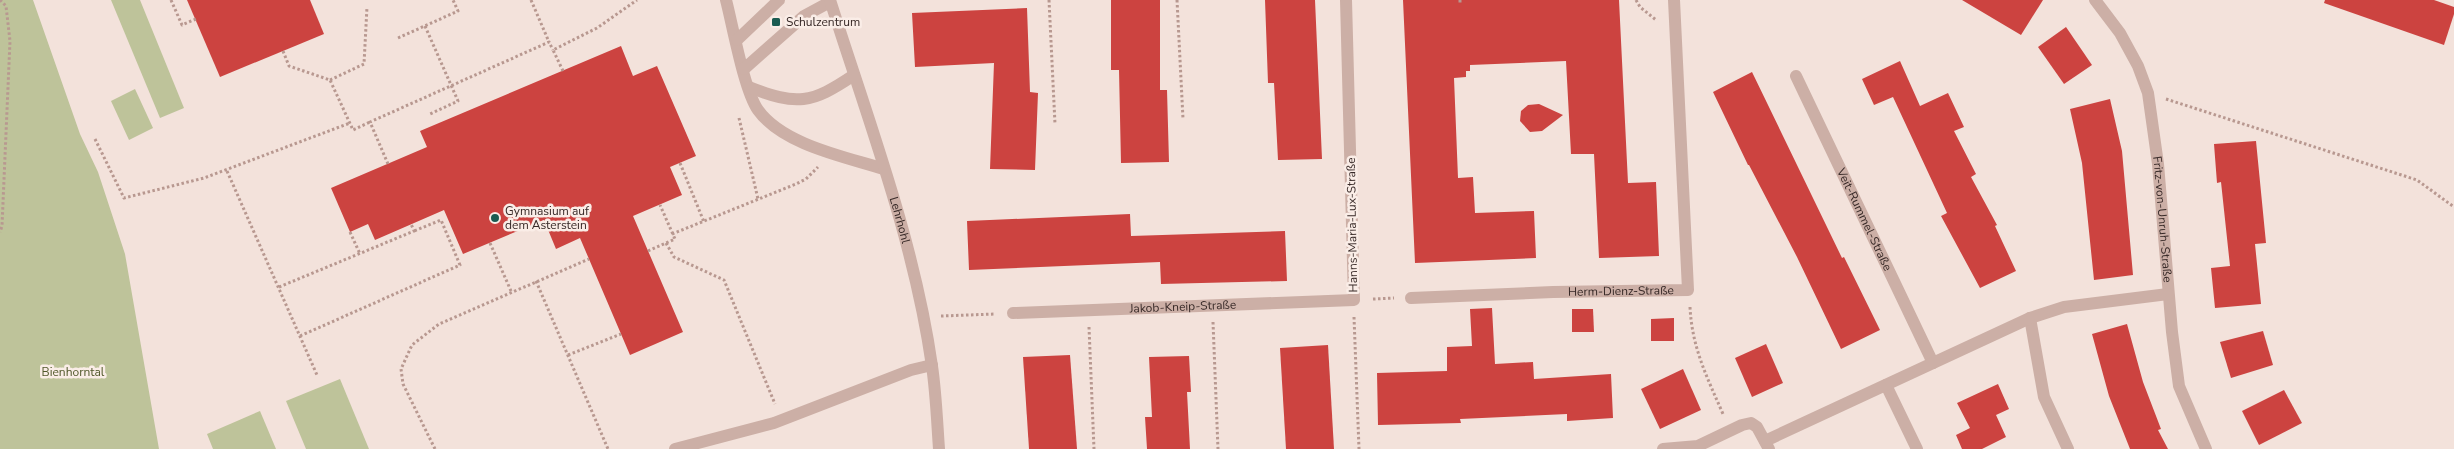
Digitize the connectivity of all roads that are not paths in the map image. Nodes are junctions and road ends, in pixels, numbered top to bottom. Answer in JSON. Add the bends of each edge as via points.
{"nodes":[{"id":1,"x":779,"y":0,"type":"edge"},
{"id":2,"x":1346,"y":0,"type":"edge"},
{"id":3,"x":1674,"y":0,"type":"edge"},
{"id":4,"x":2095,"y":0,"type":"edge"},
{"id":5,"x":830,"y":1,"type":"edge"},
{"id":6,"x":730,"y":2,"type":"edge"},
{"id":7,"x":737,"y":40,"type":"junction"},
{"id":8,"x":744,"y":68,"type":"junction"},
{"id":9,"x":854,"y":75,"type":"junction"},
{"id":10,"x":1796,"y":76,"type":"dead end"},
{"id":11,"x":749,"y":87,"type":"junction"},
{"id":12,"x":884,"y":169,"type":"junction"},
{"id":13,"x":2168,"y":294,"type":"junction"},
{"id":14,"x":1411,"y":298,"type":"road end"},
{"id":15,"x":1354,"y":300,"type":"joint"},
{"id":16,"x":1013,"y":313,"type":"road end"},
{"id":17,"x":2030,"y":318,"type":"junction"},
{"id":18,"x":1933,"y":363,"type":"junction"},
{"id":19,"x":932,"y":365,"type":"junction"},
{"id":20,"x":1886,"y":385,"type":"junction"},
{"id":21,"x":1767,"y":445,"type":"edge"},
{"id":22,"x":675,"y":449,"type":"edge"},
{"id":23,"x":939,"y":449,"type":"edge"},
{"id":24,"x":1663,"y":449,"type":"edge"},
{"id":25,"x":1916,"y":449,"type":"edge"},
{"id":26,"x":2068,"y":449,"type":"edge"},
{"id":27,"x":2206,"y":449,"type":"edge"}],
"edges":[{"from":1,"to":7,"type":"street"},
{"from":2,"to":15,"type":"street","name":"Hanns-Maria-Lux-Straße"},
{"from":3,"to":14,"type":"street","name":"Herm-Dienz-Straße","via":[[1688,290]]},
{"from":4,"to":13,"type":"street","name":"Fritz-von-Unruh-Straße","via":[[2120,33],[2148,93],[2158,164]]},
{"from":5,"to":8,"type":"street","via":[[804,16]]},
{"from":5,"to":9,"type":"street","name":"Lehrhohl"},
{"from":6,"to":7,"type":"street"},
{"from":7,"to":8,"type":"street"},
{"from":8,"to":11,"type":"street"},
{"from":9,"to":11,"type":"street","via":[[824,94],[803,100],[784,99]]},
{"from":9,"to":12,"type":"street","name":"Lehrhohl"},
{"from":10,"to":18,"type":"street","name":"Veit-Rummel-Straße"},
{"from":11,"to":12,"type":"street","via":[[758,109],[771,124],[827,151]]},
{"from":12,"to":19,"type":"street","name":"Lehrhohl","via":[[923,317]]},
{"from":13,"to":17,"type":"street","via":[[2064,307]]},
{"from":13,"to":27,"type":"street","name":"Fritz-von-Unruh-Straße","via":[[2179,386]]},
{"from":15,"to":16,"type":"street","name":"Jakob-Kneip-Straße"},
{"from":17,"to":18,"type":"street"},
{"from":17,"to":26,"type":"street","via":[[2044,397]]},
{"from":18,"to":20,"type":"street"},
{"from":19,"to":22,"type":"street","via":[[782,420]]},
{"from":19,"to":23,"type":"street","name":"Lehrhohl"},
{"from":20,"to":21,"type":"street"},
{"from":20,"to":25,"type":"street"},
{"from":21,"to":24,"type":"street","via":[[1751,423],[1698,446]]}]}
